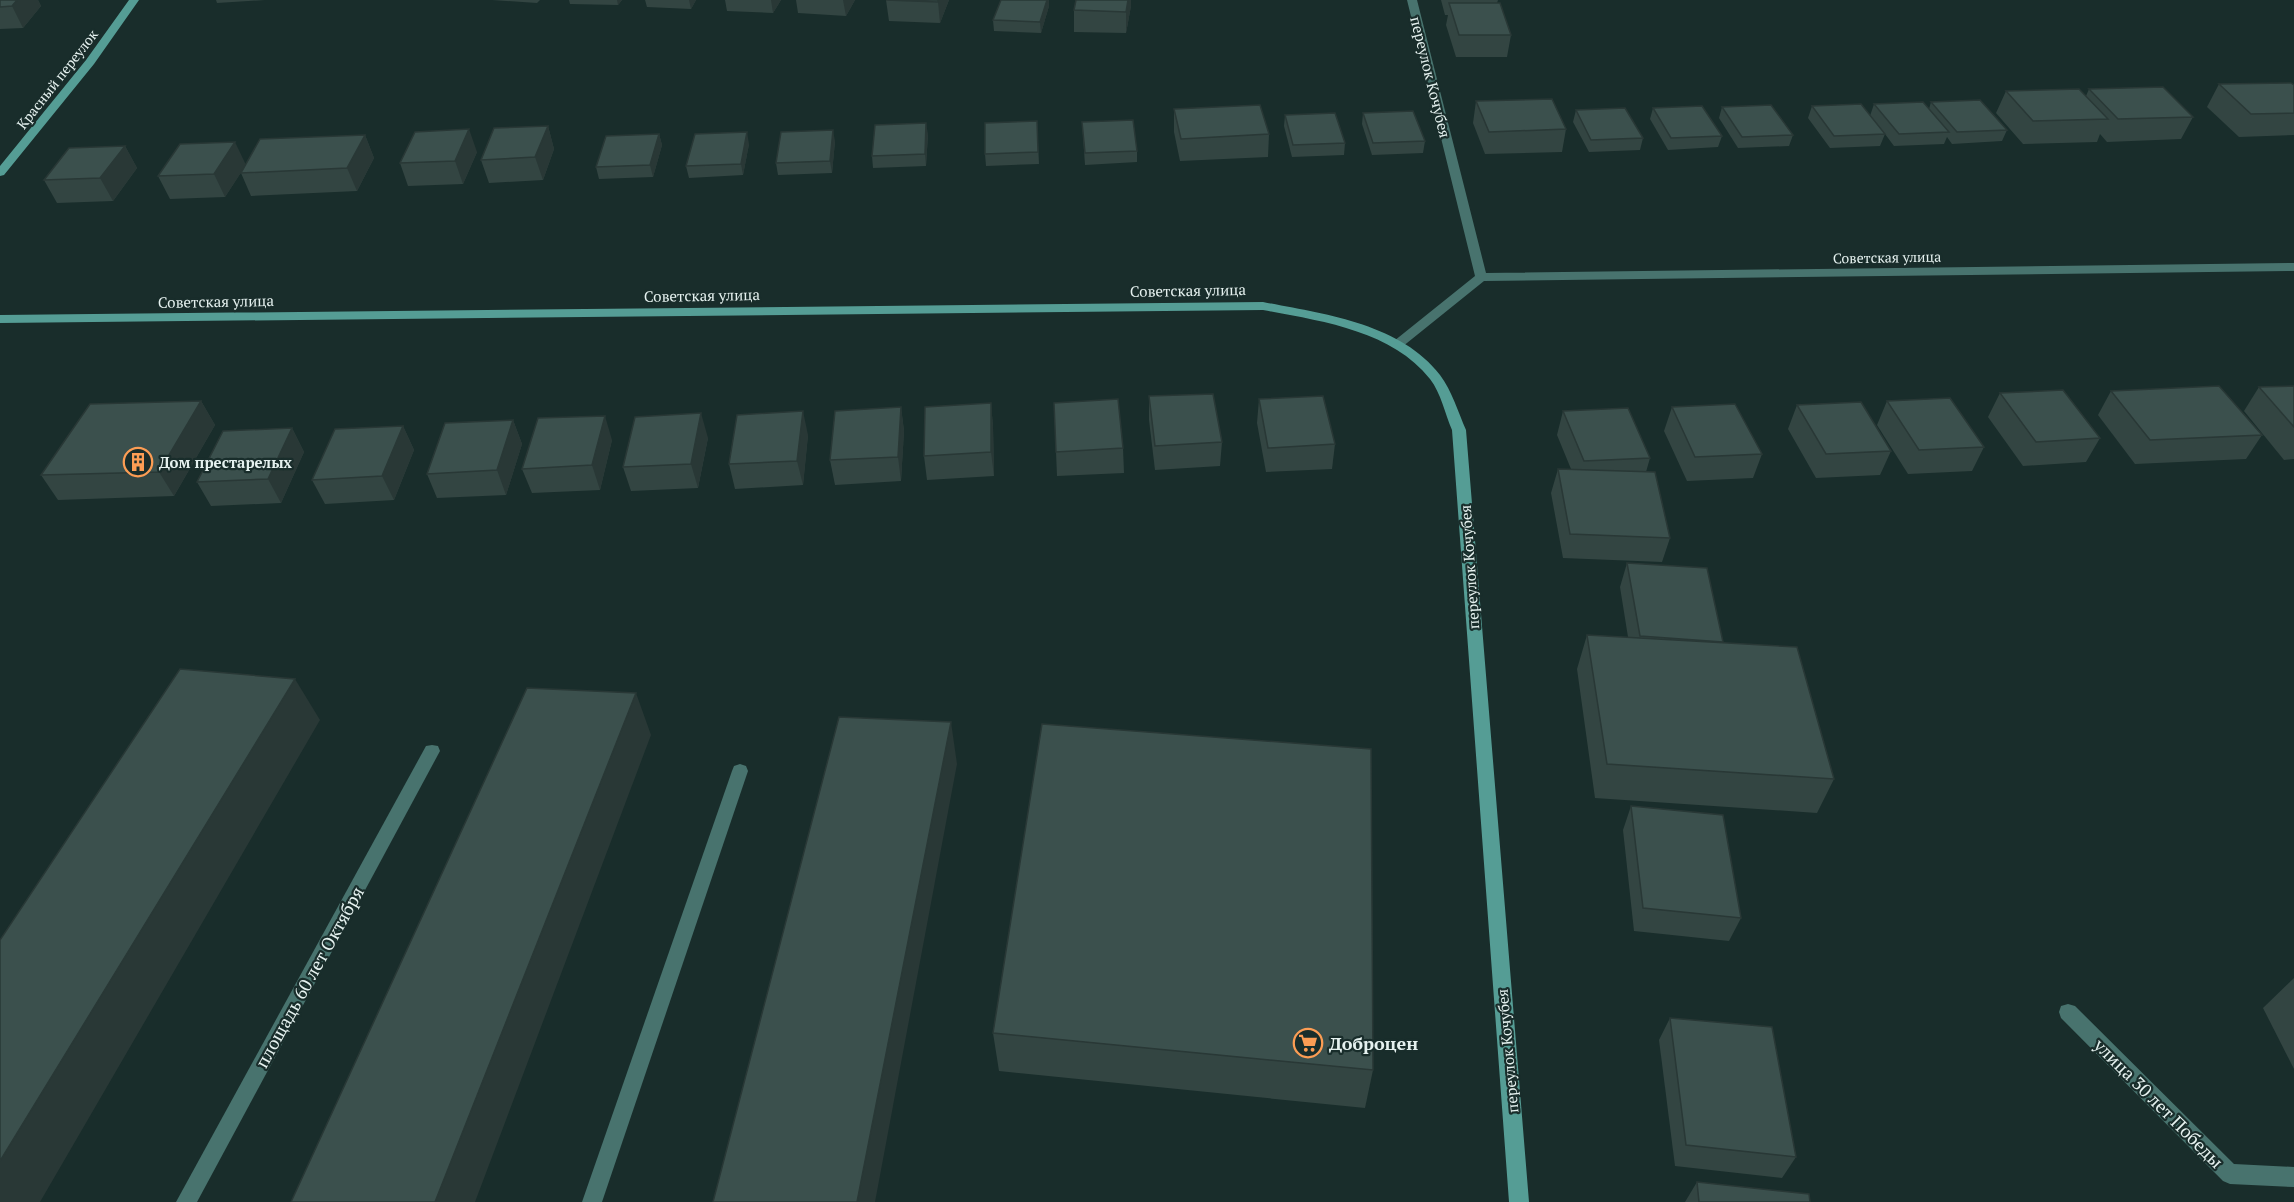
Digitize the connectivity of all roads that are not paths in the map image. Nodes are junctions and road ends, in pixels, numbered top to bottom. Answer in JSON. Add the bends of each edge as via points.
{"nodes":[{"id":1,"x":134,"y":0,"type":"edge"},
{"id":2,"x":1412,"y":0,"type":"edge"},
{"id":3,"x":0,"y":173,"type":"edge"},
{"id":4,"x":2294,"y":267,"type":"edge"},
{"id":5,"x":1481,"y":277,"type":"junction"},
{"id":6,"x":0,"y":319,"type":"edge"},
{"id":7,"x":1398,"y":344,"type":"junction"},
{"id":8,"x":432,"y":751,"type":"dead end"},
{"id":9,"x":740,"y":771,"type":"dead end"},
{"id":10,"x":2068,"y":1012,"type":"dead end"},
{"id":11,"x":2294,"y":1177,"type":"edge"},
{"id":12,"x":186,"y":1202,"type":"edge"},
{"id":13,"x":592,"y":1202,"type":"edge"},
{"id":14,"x":1520,"y":1202,"type":"edge"}],
"edges":[{"from":1,"to":3,"type":"main road","name":"Красный переулок","via":[[90,62]]},
{"from":2,"to":5,"type":"street","name":"переулок Кочубея"},
{"from":4,"to":5,"type":"street","name":"Советская улица"},
{"from":5,"to":7,"type":"street"},
{"from":6,"to":7,"type":"main road","name":"Советская улица","via":[[1263,306],[1334,320]]},
{"from":7,"to":14,"type":"main road","name":"переулок Кочубея","via":[[1436,377],[1459,430]]},
{"from":8,"to":12,"type":"street","name":"площадь 60 лет Октября"},
{"from":9,"to":13,"type":"street"},
{"from":10,"to":11,"type":"street","name":"улица 30 лет Победы","via":[[2230,1174]]}]}
